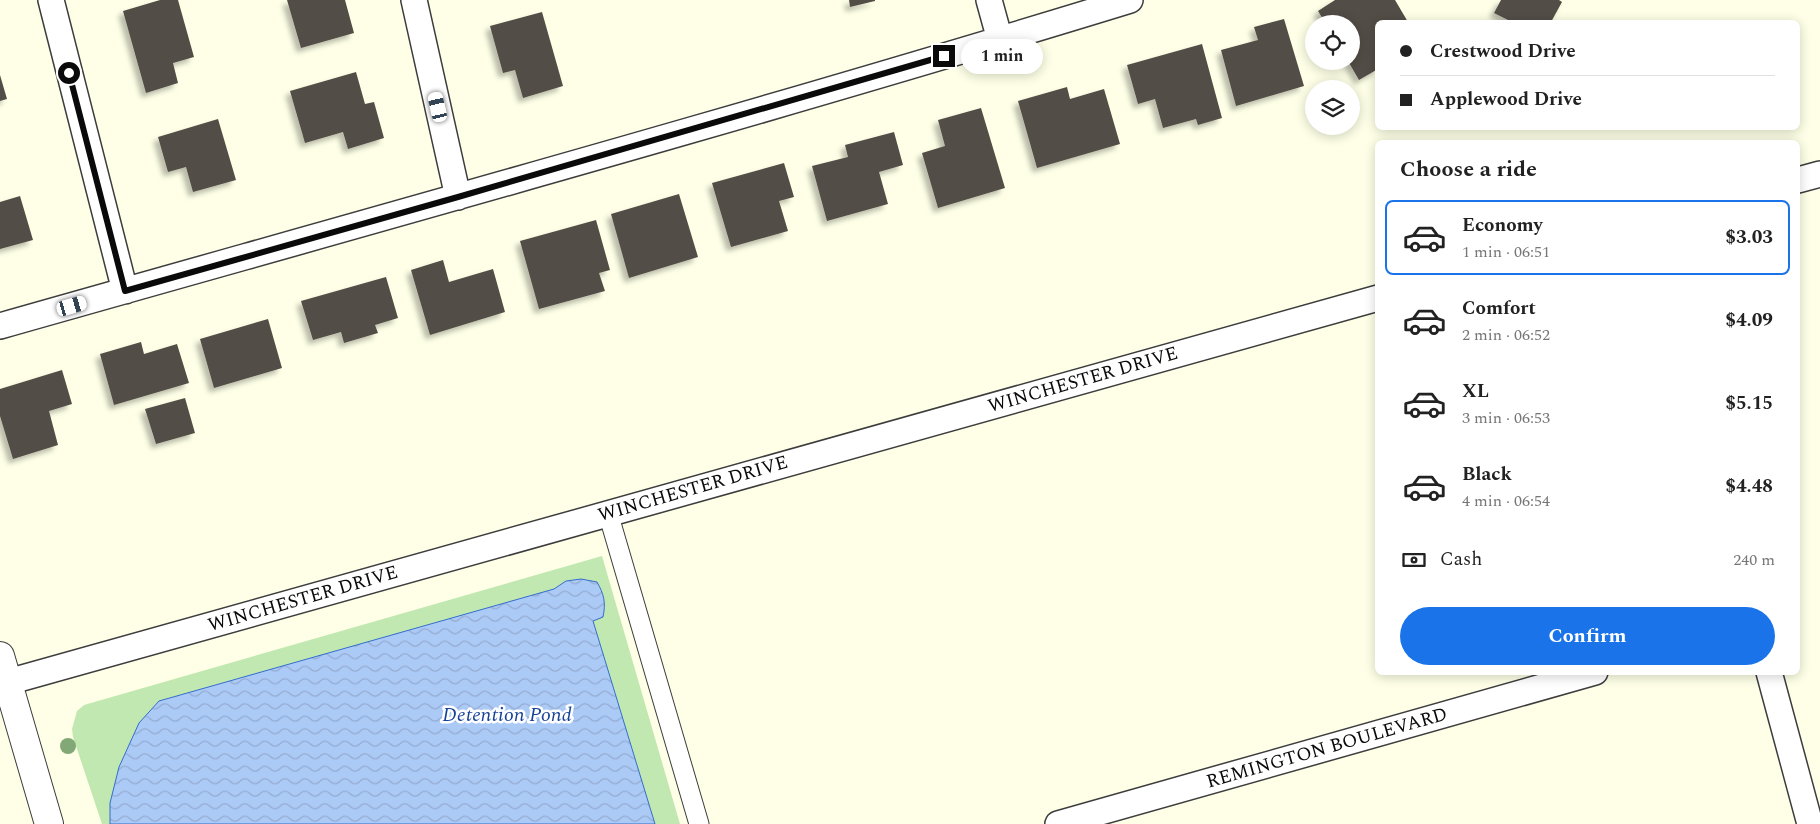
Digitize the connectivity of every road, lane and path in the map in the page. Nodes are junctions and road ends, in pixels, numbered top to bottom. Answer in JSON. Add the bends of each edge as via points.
{"nodes":[{"id":1,"x":50,"y":0,"type":"edge"},
{"id":2,"x":414,"y":0,"type":"edge"},
{"id":3,"x":989,"y":0,"type":"edge"},
{"id":4,"x":1130,"y":0,"type":"edge"},
{"id":5,"x":1000,"y":40,"type":"junction"},
{"id":6,"x":1820,"y":174,"type":"edge"},
{"id":7,"x":1800,"y":179,"type":"edge"},
{"id":8,"x":458,"y":197,"type":"junction"},
{"id":9,"x":125,"y":291,"type":"junction"},
{"id":10,"x":1375,"y":299,"type":"edge"},
{"id":11,"x":0,"y":326,"type":"edge"},
{"id":12,"x":608,"y":513,"type":"junction"},
{"id":13,"x":0,"y":656,"type":"edge"},
{"id":14,"x":1584,"y":675,"type":"edge"},
{"id":15,"x":1770,"y":675,"type":"edge"},
{"id":16,"x":8,"y":682,"type":"junction"},
{"id":17,"x":49,"y":824,"type":"edge"},
{"id":18,"x":699,"y":824,"type":"edge"},
{"id":19,"x":1058,"y":824,"type":"edge"},
{"id":20,"x":1810,"y":824,"type":"edge"}],
"edges":[{"from":1,"to":9,"type":"street"},
{"from":2,"to":8,"type":"street"},
{"from":3,"to":5,"type":"street"},
{"from":4,"to":5,"type":"street"},
{"from":5,"to":8,"type":"street"},
{"from":6,"to":7,"type":"street"},
{"from":8,"to":9,"type":"street"},
{"from":9,"to":11,"type":"street"},
{"from":10,"to":12,"type":"street","name":"WINCHESTER DRIVE"},
{"from":12,"to":16,"type":"street","name":"WINCHESTER DRIVE"},
{"from":12,"to":18,"type":"street"},
{"from":13,"to":16,"type":"street"},
{"from":14,"to":19,"type":"street","name":"REMINGTON BOULEVARD"},
{"from":15,"to":20,"type":"street"},
{"from":16,"to":17,"type":"street"}]}
